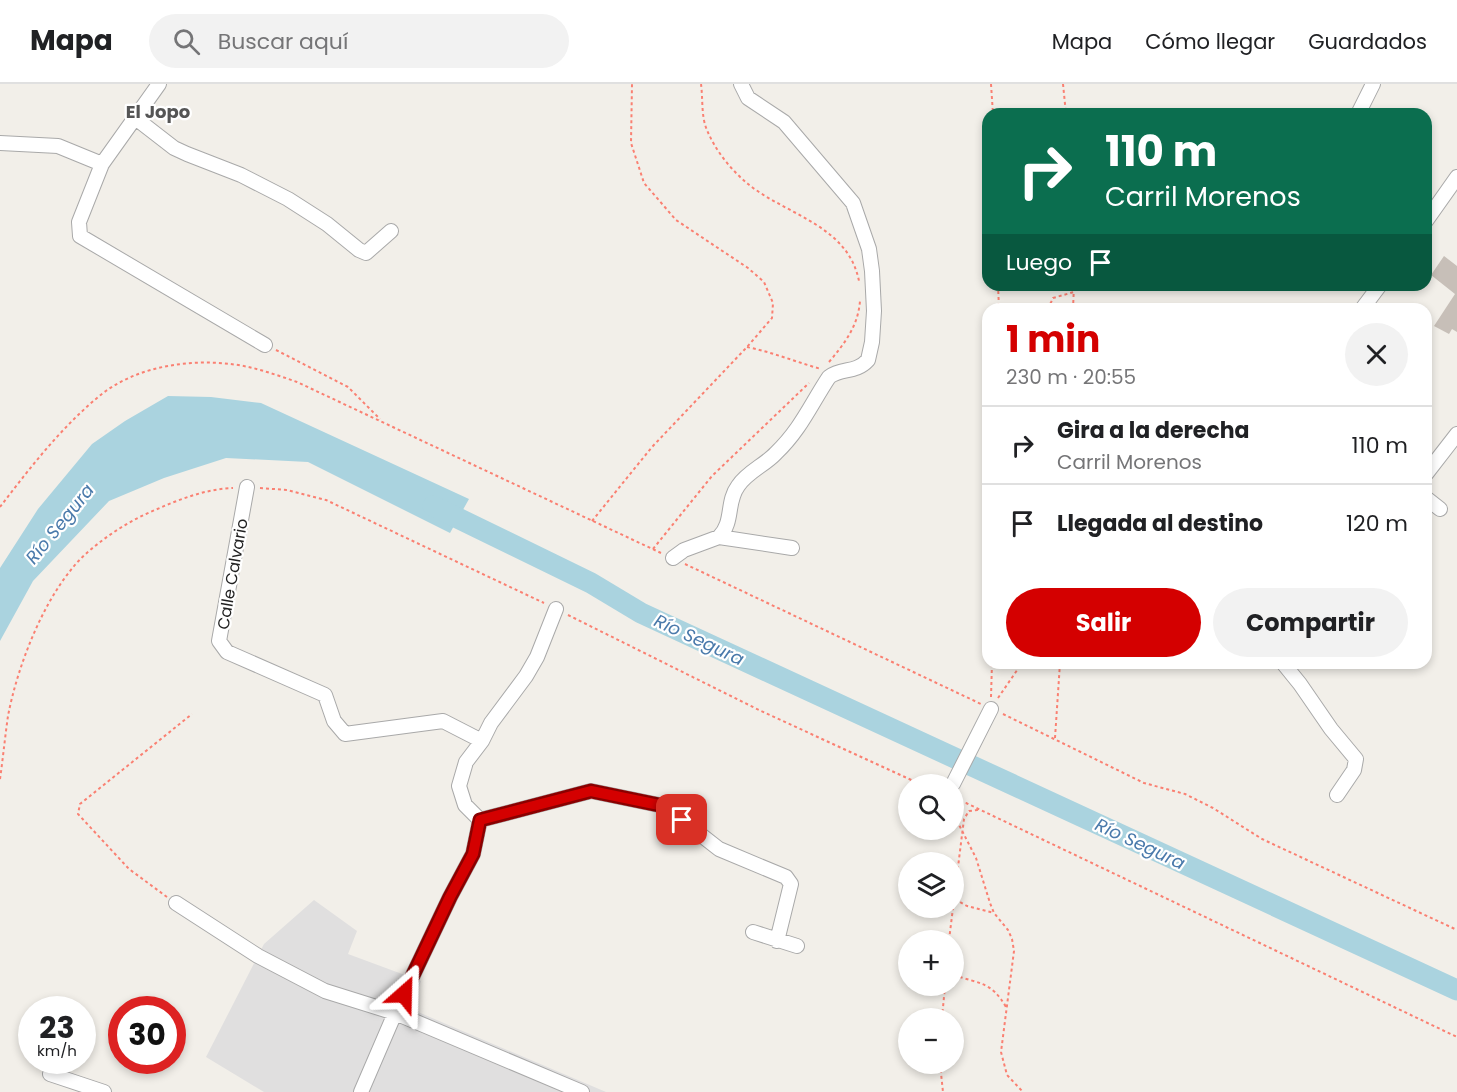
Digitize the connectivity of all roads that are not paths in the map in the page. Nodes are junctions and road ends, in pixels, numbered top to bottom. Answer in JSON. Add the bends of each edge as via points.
{"nodes":[{"id":1,"x":159,"y":84,"type":"edge"},
{"id":2,"x":741,"y":84,"type":"edge"},
{"id":3,"x":1373,"y":84,"type":"edge"},
{"id":4,"x":1361,"y":108,"type":"edge"},
{"id":5,"x":134,"y":117,"type":"junction"},
{"id":6,"x":0,"y":143,"type":"edge"},
{"id":7,"x":102,"y":164,"type":"junction"},
{"id":8,"x":1457,"y":177,"type":"edge"},
{"id":9,"x":1432,"y":212,"type":"edge"},
{"id":10,"x":391,"y":231,"type":"dead end"},
{"id":11,"x":265,"y":345,"type":"road end"},
{"id":12,"x":1457,"y":434,"type":"edge"},
{"id":13,"x":1432,"y":466,"type":"edge"},
{"id":14,"x":248,"y":487,"type":"dead end"},
{"id":15,"x":1432,"y":503,"type":"edge"},
{"id":16,"x":1440,"y":509,"type":"dead end"},
{"id":17,"x":719,"y":537,"type":"junction"},
{"id":18,"x":792,"y":548,"type":"dead end"},
{"id":19,"x":673,"y":558,"type":"road end"},
{"id":20,"x":556,"y":609,"type":"road end"},
{"id":21,"x":1288,"y":669,"type":"edge"},
{"id":22,"x":991,"y":709,"type":"road end"},
{"id":23,"x":482,"y":741,"type":"junction"},
{"id":24,"x":958,"y":774,"type":"edge"},
{"id":25,"x":1337,"y":795,"type":"dead end"},
{"id":26,"x":480,"y":820,"type":"junction"},
{"id":27,"x":176,"y":903,"type":"road end"},
{"id":28,"x":753,"y":932,"type":"dead end"},
{"id":29,"x":777,"y":941,"type":"junction"},
{"id":30,"x":797,"y":946,"type":"dead end"},
{"id":31,"x":395,"y":1013,"type":"junction"},
{"id":32,"x":50,"y":1074,"type":"dead end"},
{"id":33,"x":104,"y":1092,"type":"edge"},
{"id":34,"x":361,"y":1092,"type":"edge"},
{"id":35,"x":582,"y":1092,"type":"edge"}],
"edges":[{"from":1,"to":5,"type":"street"},
{"from":2,"to":17,"type":"street","via":[[748,98],[784,122],[854,203],[869,249],[874,311],[868,360],[856,370],[829,377],[791,436],[738,486],[728,525]]},
{"from":3,"to":4,"type":"street"},
{"from":5,"to":7,"type":"street"},
{"from":5,"to":10,"type":"street","via":[[187,154],[288,199],[359,250],[366,253]]},
{"from":6,"to":7,"type":"street","via":[[58,146]]},
{"from":7,"to":11,"type":"street","via":[[79,222],[80,236]]},
{"from":8,"to":9,"type":"street"},
{"from":12,"to":13,"type":"street"},
{"from":14,"to":23,"type":"street","name":"Calle Calvario","via":[[219,641],[227,652],[325,696],[333,721],[345,734],[443,722]]},
{"from":15,"to":16,"type":"street"},
{"from":17,"to":18,"type":"street"},
{"from":17,"to":19,"type":"street"},
{"from":20,"to":23,"type":"street","via":[[531,666]]},
{"from":21,"to":25,"type":"street","via":[[1356,759],[1354,770]]},
{"from":22,"to":24,"type":"street"},
{"from":23,"to":26,"type":"street","via":[[466,762],[459,786],[465,805]]},
{"from":26,"to":29,"type":"street","via":[[591,791],[664,806],[719,849],[786,877],[790,884]]},
{"from":26,"to":31,"type":"street","via":[[473,854]]},
{"from":27,"to":31,"type":"street","via":[[258,956],[325,991]]},
{"from":28,"to":29,"type":"street"},
{"from":29,"to":30,"type":"street"},
{"from":31,"to":34,"type":"street"},
{"from":31,"to":35,"type":"street"},
{"from":32,"to":33,"type":"street"}]}
